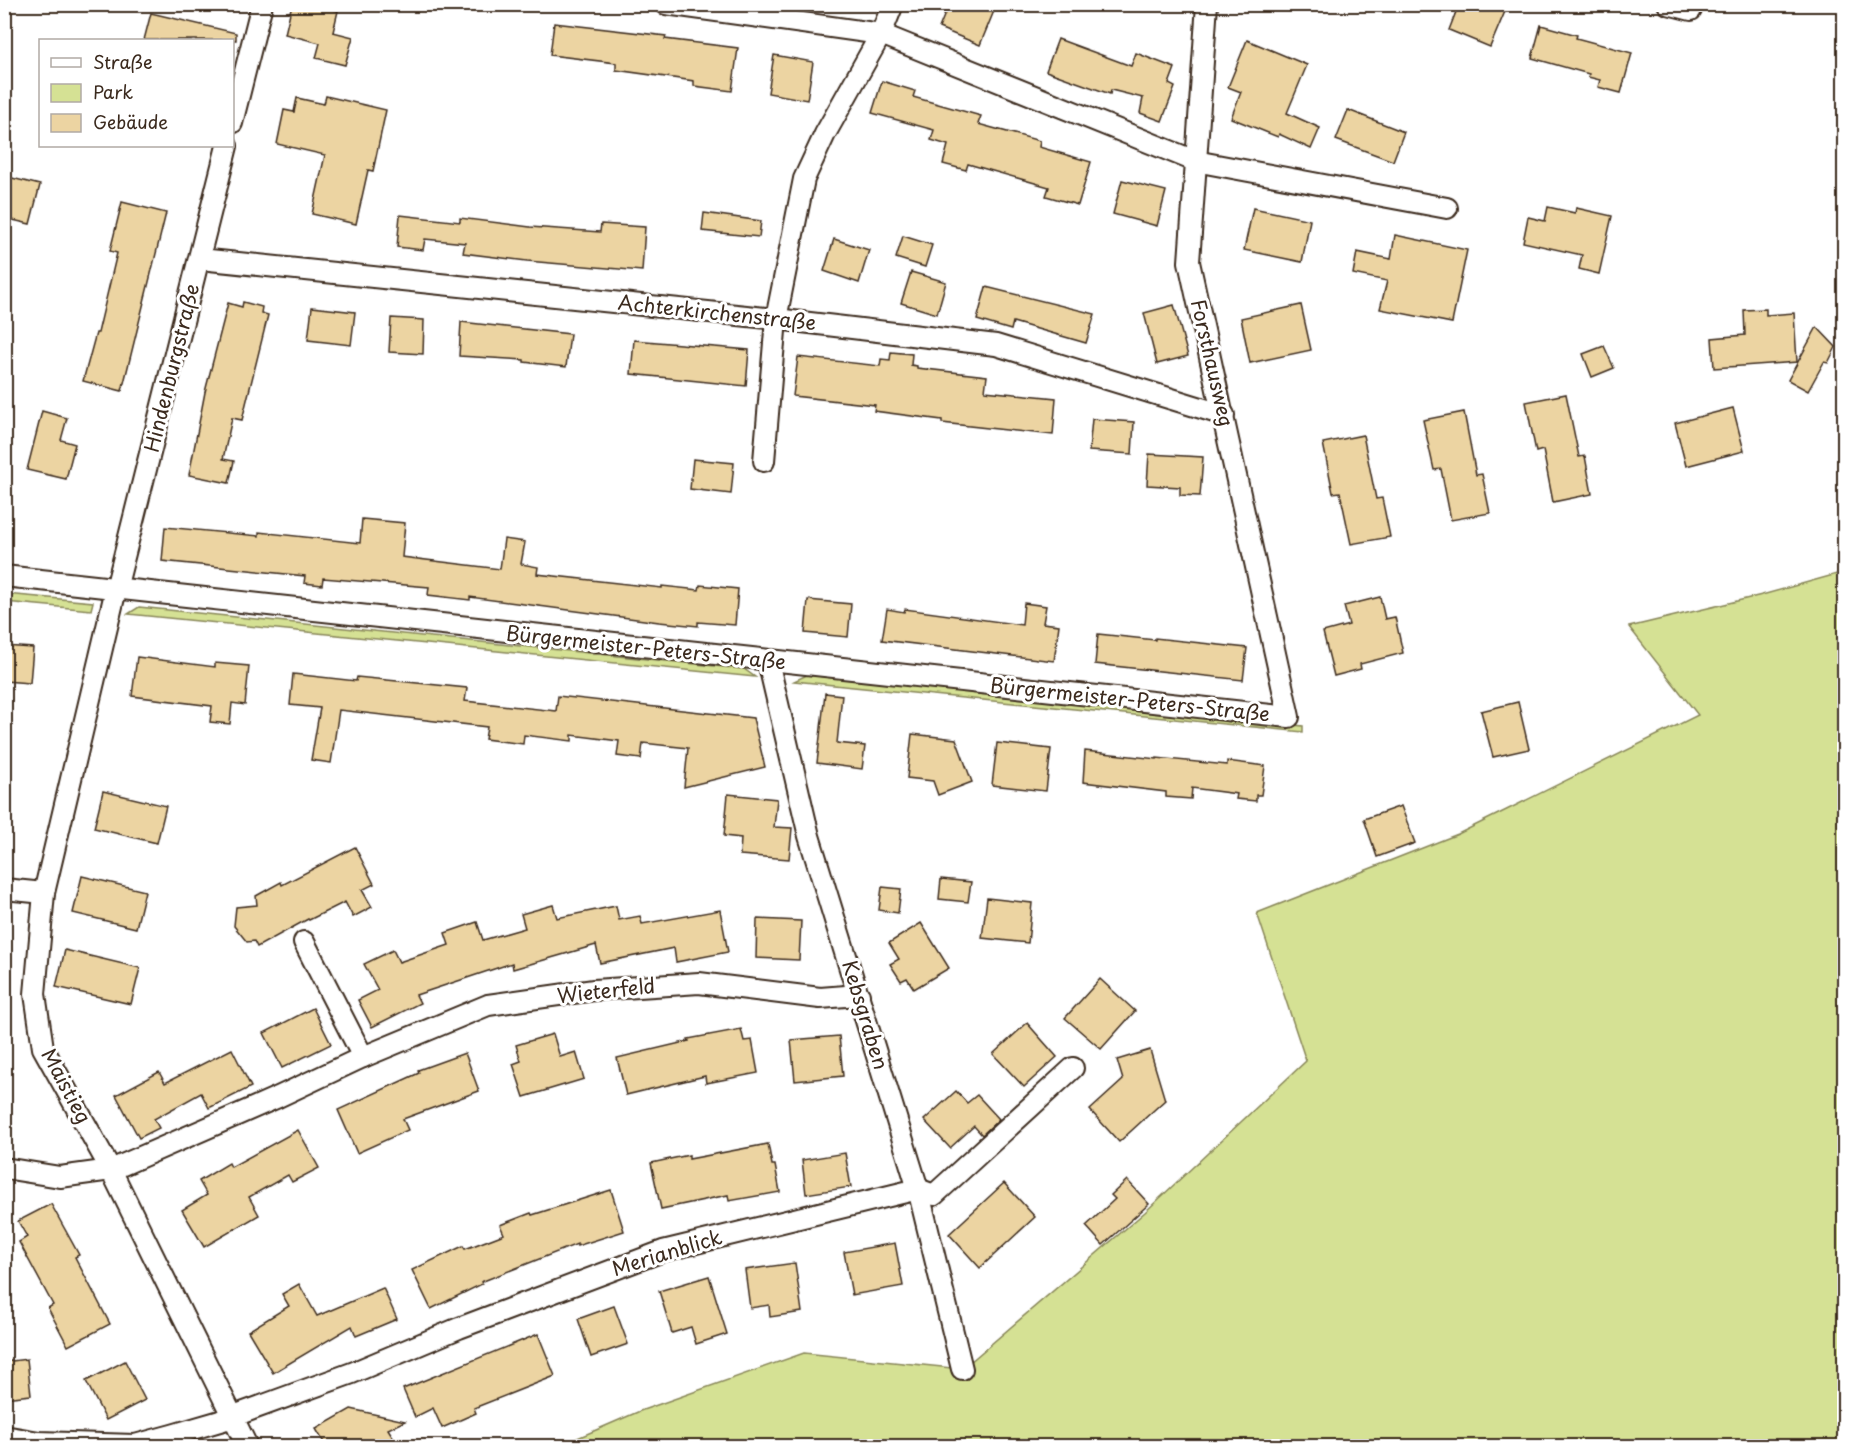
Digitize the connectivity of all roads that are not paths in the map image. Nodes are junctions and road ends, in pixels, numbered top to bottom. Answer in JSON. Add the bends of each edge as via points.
{"nodes":[{"id":1,"x":262,"y":4,"type":"edge"},
{"id":2,"x":666,"y":4,"type":"edge"},
{"id":3,"x":893,"y":4,"type":"edge"},
{"id":4,"x":1207,"y":4,"type":"edge"},
{"id":5,"x":1668,"y":4,"type":"edge"},
{"id":6,"x":1691,"y":7,"type":"edge"},
{"id":7,"x":881,"y":34,"type":"junction"},
{"id":8,"x":234,"y":115,"type":"edge"},
{"id":9,"x":227,"y":147,"type":"edge"},
{"id":10,"x":1195,"y":161,"type":"junction"},
{"id":11,"x":1447,"y":208,"type":"dead end"},
{"id":12,"x":200,"y":260,"type":"junction"},
{"id":13,"x":776,"y":319,"type":"junction"},
{"id":14,"x":1224,"y":415,"type":"junction"},
{"id":15,"x":764,"y":461,"type":"dead end"},
{"id":16,"x":4,"y":576,"type":"edge"},
{"id":17,"x":116,"y":590,"type":"junction"},
{"id":18,"x":768,"y":661,"type":"junction"},
{"id":19,"x":1289,"y":717,"type":"joint"},
{"id":20,"x":4,"y":889,"type":"edge"},
{"id":21,"x":44,"y":893,"type":"junction"},
{"id":22,"x":304,"y":942,"type":"dead end"},
{"id":23,"x":859,"y":995,"type":"junction"},
{"id":24,"x":363,"y":1057,"type":"junction"},
{"id":25,"x":1074,"y":1068,"type":"dead end"},
{"id":26,"x":4,"y":1168,"type":"edge"},
{"id":27,"x":111,"y":1170,"type":"junction"},
{"id":28,"x":918,"y":1189,"type":"junction"},
{"id":29,"x":962,"y":1369,"type":"dead end"},
{"id":30,"x":233,"y":1415,"type":"junction"},
{"id":31,"x":4,"y":1436,"type":"edge"},
{"id":32,"x":248,"y":1446,"type":"edge"}],
"edges":[{"from":1,"to":8,"type":"street"},
{"from":2,"to":7,"type":"street"},
{"from":3,"to":7,"type":"street"},
{"from":4,"to":10,"type":"street","name":"Forsthausweg"},
{"from":5,"to":6,"type":"street"},
{"from":7,"to":10,"type":"street"},
{"from":7,"to":13,"type":"street","via":[[804,179]]},
{"from":9,"to":12,"type":"street","name":"Hindenburgstraße"},
{"from":10,"to":11,"type":"street"},
{"from":10,"to":14,"type":"street","name":"Forsthausweg","via":[[1189,262]]},
{"from":12,"to":13,"type":"street","name":"Achterkirchenstraße"},
{"from":12,"to":17,"type":"street","name":"Hindenburgstraße"},
{"from":13,"to":14,"type":"street","name":"Achterkirchenstraße","via":[[996,345]]},
{"from":13,"to":15,"type":"street"},
{"from":14,"to":19,"type":"street","name":"Forsthausweg"},
{"from":16,"to":17,"type":"street","name":"Bürgermeister-Peters-Straße"},
{"from":17,"to":18,"type":"street","name":"Bürgermeister-Peters-Straße"},
{"from":17,"to":21,"type":"street","name":"Maistieg"},
{"from":18,"to":19,"type":"street","name":"Bürgermeister-Peters-Straße"},
{"from":18,"to":23,"type":"street","name":"Kebsgraben","via":[[810,836]]},
{"from":20,"to":21,"type":"street"},
{"from":21,"to":27,"type":"street","name":"Maistieg","via":[[35,994],[43,1048]]},
{"from":22,"to":24,"type":"street"},
{"from":23,"to":24,"type":"street","name":"Wieterfeld","via":[[820,998],[699,983],[594,990],[488,1005]]},
{"from":23,"to":28,"type":"street","name":"Kebsgraben"},
{"from":24,"to":27,"type":"street","name":"Wieterfeld"},
{"from":25,"to":28,"type":"street","name":"Merianblick","via":[[934,1195]]},
{"from":26,"to":27,"type":"street","name":"Wieterfeld","via":[[60,1177]]},
{"from":27,"to":30,"type":"street","name":"Maistieg"},
{"from":28,"to":29,"type":"street","name":"Kebsgraben"},
{"from":28,"to":30,"type":"street","name":"Merianblick","via":[[663,1251],[352,1373]]},
{"from":30,"to":31,"type":"street","name":"Merianblick","via":[[135,1445],[39,1442]]},
{"from":30,"to":32,"type":"street","name":"Maistieg"}]}
